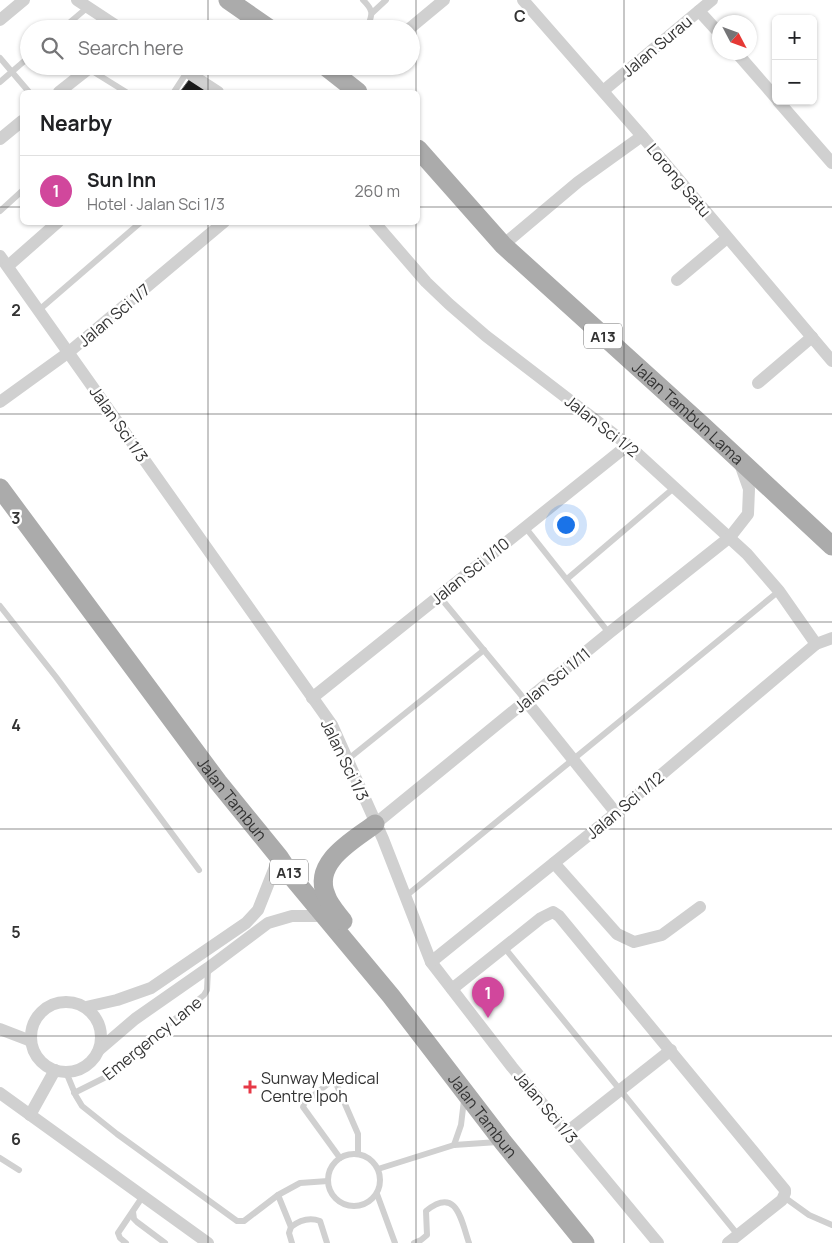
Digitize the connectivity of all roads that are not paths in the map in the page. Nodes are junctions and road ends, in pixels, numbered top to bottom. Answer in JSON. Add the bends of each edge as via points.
{"nodes":[{"id":1,"x":24,"y":0,"type":"edge"},
{"id":2,"x":228,"y":0,"type":"edge"},
{"id":3,"x":363,"y":0,"type":"edge"},
{"id":4,"x":386,"y":0,"type":"edge"},
{"id":5,"x":444,"y":0,"type":"edge"},
{"id":6,"x":523,"y":0,"type":"edge"},
{"id":7,"x":712,"y":0,"type":"edge"},
{"id":8,"x":83,"y":4,"type":"edge"},
{"id":9,"x":699,"y":11,"type":"junction"},
{"id":10,"x":372,"y":13,"type":"junction"},
{"id":11,"x":0,"y":20,"type":"edge"},
{"id":12,"x":70,"y":20,"type":"edge"},
{"id":13,"x":107,"y":20,"type":"edge"},
{"id":14,"x":257,"y":20,"type":"edge"},
{"id":15,"x":370,"y":20,"type":"edge"},
{"id":16,"x":420,"y":20,"type":"edge"},
{"id":17,"x":712,"y":25,"type":"edge"},
{"id":18,"x":0,"y":58,"type":"edge"},
{"id":19,"x":743,"y":60,"type":"edge"},
{"id":20,"x":20,"y":65,"type":"edge"},
{"id":21,"x":12,"y":72,"type":"junction"},
{"id":22,"x":81,"y":75,"type":"edge"},
{"id":23,"x":102,"y":75,"type":"edge"},
{"id":24,"x":181,"y":75,"type":"edge"},
{"id":25,"x":192,"y":75,"type":"edge"},
{"id":26,"x":341,"y":75,"type":"edge"},
{"id":27,"x":0,"y":82,"type":"edge"},
{"id":28,"x":28,"y":90,"type":"edge"},
{"id":29,"x":62,"y":90,"type":"edge"},
{"id":30,"x":123,"y":90,"type":"edge"},
{"id":31,"x":175,"y":90,"type":"edge"},
{"id":32,"x":215,"y":90,"type":"edge"},
{"id":33,"x":356,"y":90,"type":"edge"},
{"id":34,"x":603,"y":91,"type":"junction"},
{"id":35,"x":772,"y":93,"type":"edge"},
{"id":36,"x":781,"y":105,"type":"edge"},
{"id":37,"x":20,"y":123,"type":"edge"},
{"id":38,"x":642,"y":136,"type":"junction"},
{"id":39,"x":0,"y":139,"type":"edge"},
{"id":40,"x":420,"y":151,"type":"edge"},
{"id":41,"x":832,"y":163,"type":"edge"},
{"id":42,"x":20,"y":193,"type":"edge"},
{"id":43,"x":0,"y":211,"type":"edge"},
{"id":44,"x":54,"y":225,"type":"edge"},
{"id":45,"x":138,"y":225,"type":"edge"},
{"id":46,"x":220,"y":225,"type":"edge"},
{"id":47,"x":377,"y":225,"type":"edge"},
{"id":48,"x":727,"y":238,"type":"junction"},
{"id":49,"x":503,"y":245,"type":"junction"},
{"id":50,"x":4,"y":261,"type":"edge"},
{"id":51,"x":677,"y":280,"type":"dead end"},
{"id":52,"x":39,"y":310,"type":"junction"},
{"id":53,"x":812,"y":337,"type":"junction"},
{"id":54,"x":69,"y":352,"type":"junction"},
{"id":55,"x":832,"y":361,"type":"edge"},
{"id":56,"x":758,"y":384,"type":"dead end"},
{"id":57,"x":0,"y":402,"type":"edge"},
{"id":58,"x":628,"y":445,"type":"junction"},
{"id":59,"x":738,"y":458,"type":"junction"},
{"id":60,"x":675,"y":488,"type":"junction"},
{"id":61,"x":2,"y":496,"type":"edge"},
{"id":62,"x":525,"y":527,"type":"junction"},
{"id":63,"x":730,"y":537,"type":"junction"},
{"id":64,"x":832,"y":546,"type":"edge"},
{"id":65,"x":566,"y":579,"type":"junction"},
{"id":66,"x":780,"y":591,"type":"junction"},
{"id":67,"x":440,"y":596,"type":"junction"},
{"id":68,"x":0,"y":606,"type":"edge"},
{"id":69,"x":609,"y":633,"type":"junction"},
{"id":70,"x":832,"y":638,"type":"edge"},
{"id":71,"x":816,"y":644,"type":"junction"},
{"id":72,"x":484,"y":650,"type":"junction"},
{"id":73,"x":312,"y":698,"type":"junction"},
{"id":74,"x":526,"y":701,"type":"junction"},
{"id":75,"x":573,"y":759,"type":"junction"},
{"id":76,"x":347,"y":760,"type":"junction"},
{"id":77,"x":616,"y":813,"type":"junction"},
{"id":78,"x":375,"y":824,"type":"junction"},
{"id":79,"x":279,"y":857,"type":"junction"},
{"id":80,"x":554,"y":863,"type":"junction"},
{"id":81,"x":199,"y":870,"type":"dead end"},
{"id":82,"x":406,"y":896,"type":"junction"},
{"id":83,"x":700,"y":907,"type":"dead end"},
{"id":84,"x":324,"y":916,"type":"junction"},
{"id":85,"x":503,"y":947,"type":"junction"},
{"id":86,"x":431,"y":962,"type":"junction"},
{"id":87,"x":208,"y":968,"type":"junction"},
{"id":88,"x":452,"y":989,"type":"junction"},
{"id":89,"x":391,"y":996,"type":"junction"},
{"id":90,"x":86,"y":1007,"type":"junction"},
{"id":91,"x":0,"y":1029,"type":"edge"},
{"id":92,"x":31,"y":1041,"type":"junction"},
{"id":93,"x":100,"y":1049,"type":"junction"},
{"id":94,"x":671,"y":1050,"type":"junction"},
{"id":95,"x":61,"y":1071,"type":"junction"},
{"id":96,"x":620,"y":1090,"type":"junction"},
{"id":97,"x":465,"y":1092,"type":"junction"},
{"id":98,"x":0,"y":1093,"type":"edge"},
{"id":99,"x":74,"y":1093,"type":"junction"},
{"id":100,"x":30,"y":1115,"type":"junction"},
{"id":101,"x":567,"y":1132,"type":"junction"},
{"id":102,"x":503,"y":1142,"type":"junction"},
{"id":103,"x":454,"y":1145,"type":"junction"},
{"id":104,"x":358,"y":1154,"type":"junction"},
{"id":105,"x":0,"y":1158,"type":"edge"},
{"id":106,"x":340,"y":1158,"type":"junction"},
{"id":107,"x":378,"y":1169,"type":"junction"},
{"id":108,"x":18,"y":1170,"type":"dead end"},
{"id":109,"x":328,"y":1181,"type":"junction"},
{"id":110,"x":377,"y":1194,"type":"junction"},
{"id":111,"x":278,"y":1195,"type":"junction"},
{"id":112,"x":144,"y":1196,"type":"junction"},
{"id":113,"x":784,"y":1197,"type":"junction"},
{"id":114,"x":133,"y":1212,"type":"junction"},
{"id":115,"x":832,"y":1225,"type":"edge"},
{"id":116,"x":291,"y":1227,"type":"junction"},
{"id":117,"x":733,"y":1239,"type":"edge"},
{"id":118,"x":584,"y":1242,"type":"edge"},
{"id":119,"x":126,"y":1243,"type":"edge"},
{"id":120,"x":165,"y":1243,"type":"edge"},
{"id":121,"x":208,"y":1243,"type":"edge"},
{"id":122,"x":292,"y":1243,"type":"edge"},
{"id":123,"x":326,"y":1243,"type":"edge"},
{"id":124,"x":395,"y":1243,"type":"edge"},
{"id":125,"x":414,"y":1243,"type":"edge"},
{"id":126,"x":469,"y":1243,"type":"edge"},
{"id":127,"x":658,"y":1243,"type":"edge"}],
"edges":[{"from":1,"to":11,"type":"street"},
{"from":2,"to":14,"type":"main road"},
{"from":3,"to":10,"type":"lane"},
{"from":4,"to":10,"type":"lane"},
{"from":5,"to":16,"type":"street"},
{"from":6,"to":34,"type":"street","name":"Lorong Satu"},
{"from":7,"to":9,"type":"street","name":"Jalan Surau"},
{"from":8,"to":12,"type":"lane"},
{"from":8,"to":13,"type":"street"},
{"from":9,"to":17,"type":"street"},
{"from":9,"to":34,"type":"street","name":"Jalan Surau"},
{"from":10,"to":15,"type":"lane"},
{"from":18,"to":21,"type":"lane"},
{"from":19,"to":35,"type":"street"},
{"from":20,"to":21,"type":"lane"},
{"from":21,"to":27,"type":"lane"},
{"from":21,"to":28,"type":"lane"},
{"from":22,"to":29,"type":"street"},
{"from":23,"to":30,"type":"lane"},
{"from":24,"to":31,"type":"lane"},
{"from":25,"to":32,"type":"street"},
{"from":26,"to":33,"type":"main road"},
{"from":34,"to":38,"type":"street","name":"Lorong Satu"},
{"from":36,"to":41,"type":"street"},
{"from":37,"to":39,"type":"street"},
{"from":38,"to":48,"type":"street","name":"Lorong Satu"},
{"from":38,"to":49,"type":"street","via":[[578,182]]},
{"from":40,"to":49,"type":"main road","name":"Jalan Tambun Lama","number":"A13"},
{"from":42,"to":43,"type":"lane"},
{"from":44,"to":50,"type":"street"},
{"from":45,"to":52,"type":"lane"},
{"from":46,"to":54,"type":"street","name":"Jalan Sci 1/7"},
{"from":47,"to":58,"type":"street","name":"Jalan Sci 1/2","via":[[449,304]]},
{"from":48,"to":51,"type":"street"},
{"from":48,"to":53,"type":"street","name":"Lorong Satu"},
{"from":49,"to":59,"type":"main road","name":"Jalan Tambun Lama","number":"A13"},
{"from":50,"to":52,"type":"street","name":"Jalan Sci 1/3"},
{"from":52,"to":54,"type":"street","name":"Jalan Sci 1/3"},
{"from":53,"to":55,"type":"street","name":"Lorong Satu"},
{"from":53,"to":56,"type":"street"},
{"from":54,"to":57,"type":"street","name":"Jalan Sci 1/7"},
{"from":54,"to":73,"type":"street","name":"Jalan Sci 1/3"},
{"from":58,"to":60,"type":"street","name":"Jalan Sci 1/2"},
{"from":58,"to":62,"type":"street","name":"Jalan Sci 1/10"},
{"from":59,"to":63,"type":"street","name":"Jalan Sci 1/11","via":[[749,489],[748,514]]},
{"from":59,"to":64,"type":"main road","name":"Jalan Tambun Lama","number":"A13"},
{"from":60,"to":63,"type":"street","name":"Jalan Sci 1/2"},
{"from":60,"to":65,"type":"lane"},
{"from":61,"to":79,"type":"main road","name":"Jalan Tambun","number":"A13","via":[[218,782]]},
{"from":62,"to":65,"type":"lane"},
{"from":62,"to":67,"type":"street","name":"Jalan Sci 1/10"},
{"from":63,"to":66,"type":"street","name":"Jalan Sci 1/2"},
{"from":63,"to":69,"type":"street","name":"Jalan Sci 1/11"},
{"from":65,"to":69,"type":"lane"},
{"from":66,"to":71,"type":"street","name":"Jalan Sci 1/2"},
{"from":66,"to":75,"type":"lane"},
{"from":67,"to":72,"type":"lane"},
{"from":67,"to":73,"type":"street","name":"Jalan Sci 1/10"},
{"from":68,"to":81,"type":"lane"},
{"from":69,"to":74,"type":"street","name":"Jalan Sci 1/11"},
{"from":70,"to":71,"type":"street","name":"Jalan Sci 1/12"},
{"from":71,"to":77,"type":"street","name":"Jalan Sci 1/12"},
{"from":72,"to":74,"type":"lane"},
{"from":72,"to":76,"type":"lane"},
{"from":73,"to":76,"type":"street","name":"Jalan Sci 1/3","via":[[332,725]]},
{"from":74,"to":75,"type":"street"},
{"from":74,"to":78,"type":"street","name":"Jalan Sci 1/11"},
{"from":75,"to":77,"type":"street"},
{"from":75,"to":82,"type":"lane"},
{"from":76,"to":78,"type":"street","name":"Jalan Sci 1/3"},
{"from":77,"to":80,"type":"street","name":"Jalan Sci 1/12"},
{"from":78,"to":82,"type":"street","name":"Jalan Sci 1/3"},
{"from":78,"to":89,"type":"main road","via":[[329,862],[323,881],[326,895],[369,956]]},
{"from":79,"to":84,"type":"main road","name":"Jalan Tambun","number":"A13"},
{"from":79,"to":90,"type":"street","via":[[258,910],[246,923],[151,988]]},
{"from":80,"to":83,"type":"street","via":[[617,934],[634,942],[662,935]]},
{"from":80,"to":86,"type":"street","name":"Jalan Sci 1/12"},
{"from":82,"to":86,"type":"street","name":"Jalan Sci 1/3"},
{"from":84,"to":87,"type":"street","via":[[292,916],[268,923]]},
{"from":84,"to":89,"type":"main road","name":"Jalan Tambun","number":"A13"},
{"from":85,"to":88,"type":"street"},
{"from":85,"to":94,"type":"street","via":[[553,912]]},
{"from":85,"to":96,"type":"lane"},
{"from":86,"to":88,"type":"street","name":"Jalan Sci 1/3"},
{"from":87,"to":93,"type":"street","via":[[135,1019]]},
{"from":87,"to":99,"type":"lane","name":"Emergency Lane","via":[[204,995],[104,1078]]},
{"from":88,"to":101,"type":"street","name":"Jalan Sci 1/3"},
{"from":89,"to":97,"type":"main road","name":"Jalan Tambun","number":"A13"},
{"from":90,"to":92,"type":"street","via":[[76,1002],[53,1004],[36,1018]]},
{"from":90,"to":93,"type":"street","via":[[100,1026]]},
{"from":91,"to":92,"type":"street"},
{"from":92,"to":95,"type":"street","via":[[46,1066]]},
{"from":93,"to":95,"type":"street","via":[[86,1066]]},
{"from":94,"to":96,"type":"street"},
{"from":94,"to":113,"type":"street","via":[[780,1183],[785,1190]]},
{"from":95,"to":99,"type":"lane"},
{"from":95,"to":100,"type":"street"},
{"from":96,"to":101,"type":"street"},
{"from":96,"to":117,"type":"lane"},
{"from":97,"to":102,"type":"main road","name":"Jalan Tambun","number":"A13"},
{"from":97,"to":103,"type":"lane","via":[[461,1124]]},
{"from":98,"to":100,"type":"street"},
{"from":99,"to":111,"type":"lane","via":[[82,1106],[117,1134],[237,1221],[244,1221]]},
{"from":100,"to":112,"type":"street"},
{"from":101,"to":127,"type":"street","name":"Jalan Sci 1/3"},
{"from":102,"to":103,"type":"lane"},
{"from":102,"to":118,"type":"main road","name":"Jalan Tambun","number":"A13"},
{"from":103,"to":107,"type":"lane"},
{"from":104,"to":106,"type":"lane"},
{"from":104,"to":106,"type":"lane","via":[[358,1134],[333,1080],[303,1107]]},
{"from":104,"to":107,"type":"lane"},
{"from":105,"to":108,"type":"lane"},
{"from":106,"to":109,"type":"lane","via":[[331,1167]]},
{"from":107,"to":110,"type":"lane","via":[[380,1182]]},
{"from":109,"to":110,"type":"lane","via":[[333,1197],[349,1207],[362,1206]]},
{"from":109,"to":111,"type":"lane","via":[[304,1181]]},
{"from":110,"to":124,"type":"lane"},
{"from":111,"to":116,"type":"lane"},
{"from":112,"to":114,"type":"lane"},
{"from":112,"to":121,"type":"street"},
{"from":113,"to":115,"type":"lane","via":[[809,1215]]},
{"from":113,"to":117,"type":"street"},
{"from":114,"to":119,"type":"lane","via":[[118,1233]]},
{"from":114,"to":120,"type":"lane","via":[[136,1222]]},
{"from":116,"to":122,"type":"lane"},
{"from":116,"to":123,"type":"lane","via":[[298,1221],[312,1218],[320,1221]]},
{"from":125,"to":126,"type":"lane","via":[[427,1235],[426,1211],[447,1202],[459,1213]]}]}
